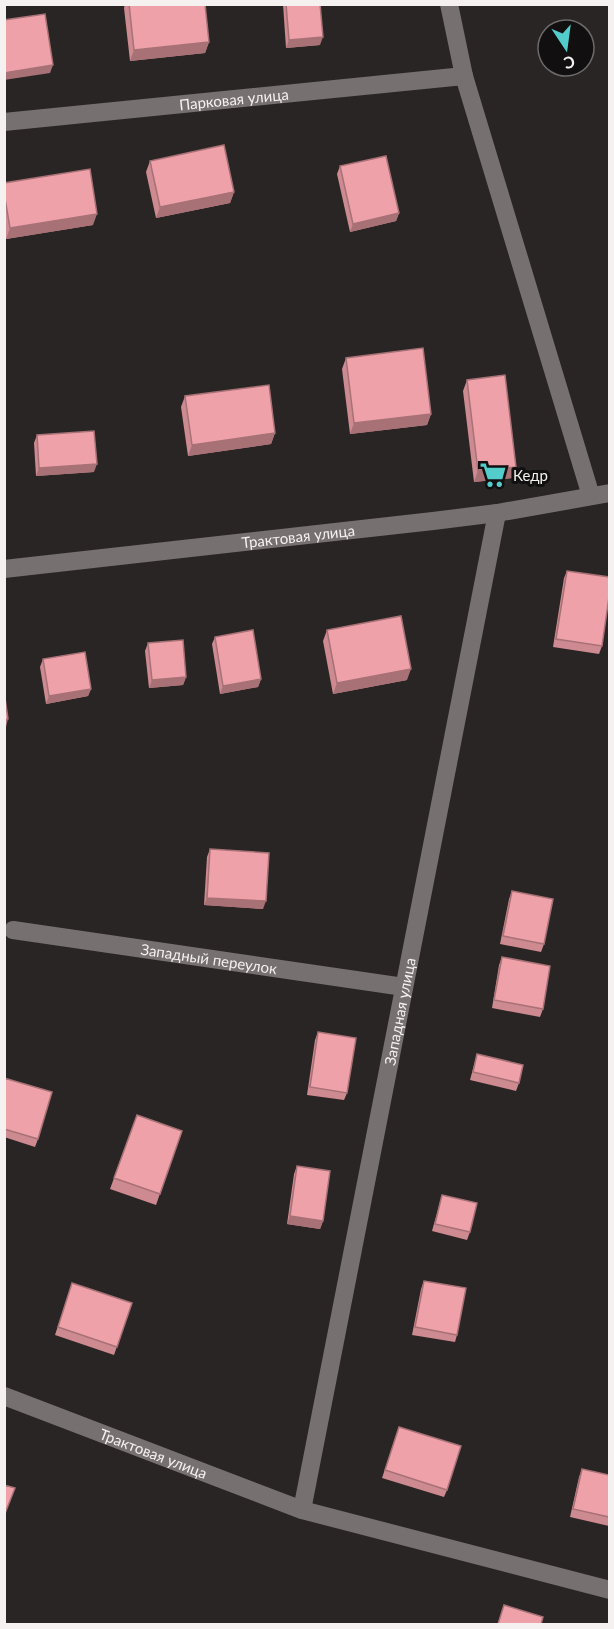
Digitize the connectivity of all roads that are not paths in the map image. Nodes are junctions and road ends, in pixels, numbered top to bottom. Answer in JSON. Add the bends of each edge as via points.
{"nodes":[{"id":1,"x":449,"y":4,"type":"edge"},
{"id":2,"x":464,"y":76,"type":"junction"},
{"id":3,"x":4,"y":122,"type":"edge"},
{"id":4,"x":609,"y":493,"type":"edge"},
{"id":5,"x":591,"y":496,"type":"junction"},
{"id":6,"x":497,"y":513,"type":"junction"},
{"id":7,"x":4,"y":570,"type":"edge"},
{"id":8,"x":13,"y":930,"type":"dead end"},
{"id":9,"x":405,"y":987,"type":"junction"},
{"id":10,"x":4,"y":1396,"type":"edge"},
{"id":11,"x":302,"y":1510,"type":"junction"},
{"id":12,"x":609,"y":1590,"type":"edge"}],
"edges":[{"from":1,"to":2,"type":"street"},
{"from":2,"to":3,"type":"street","name":"Парковая улица"},
{"from":2,"to":5,"type":"street"},
{"from":4,"to":5,"type":"street","name":"Трактовая улица"},
{"from":5,"to":6,"type":"street","name":"Трактовая улица"},
{"from":6,"to":7,"type":"street","name":"Трактовая улица"},
{"from":6,"to":9,"type":"street","name":"Западная улица"},
{"from":8,"to":9,"type":"street","name":"Западный переулок"},
{"from":9,"to":11,"type":"street","name":"Западная улица"},
{"from":10,"to":11,"type":"street","name":"Трактовая улица"},
{"from":11,"to":12,"type":"street","name":"Трактовая улица"}]}
